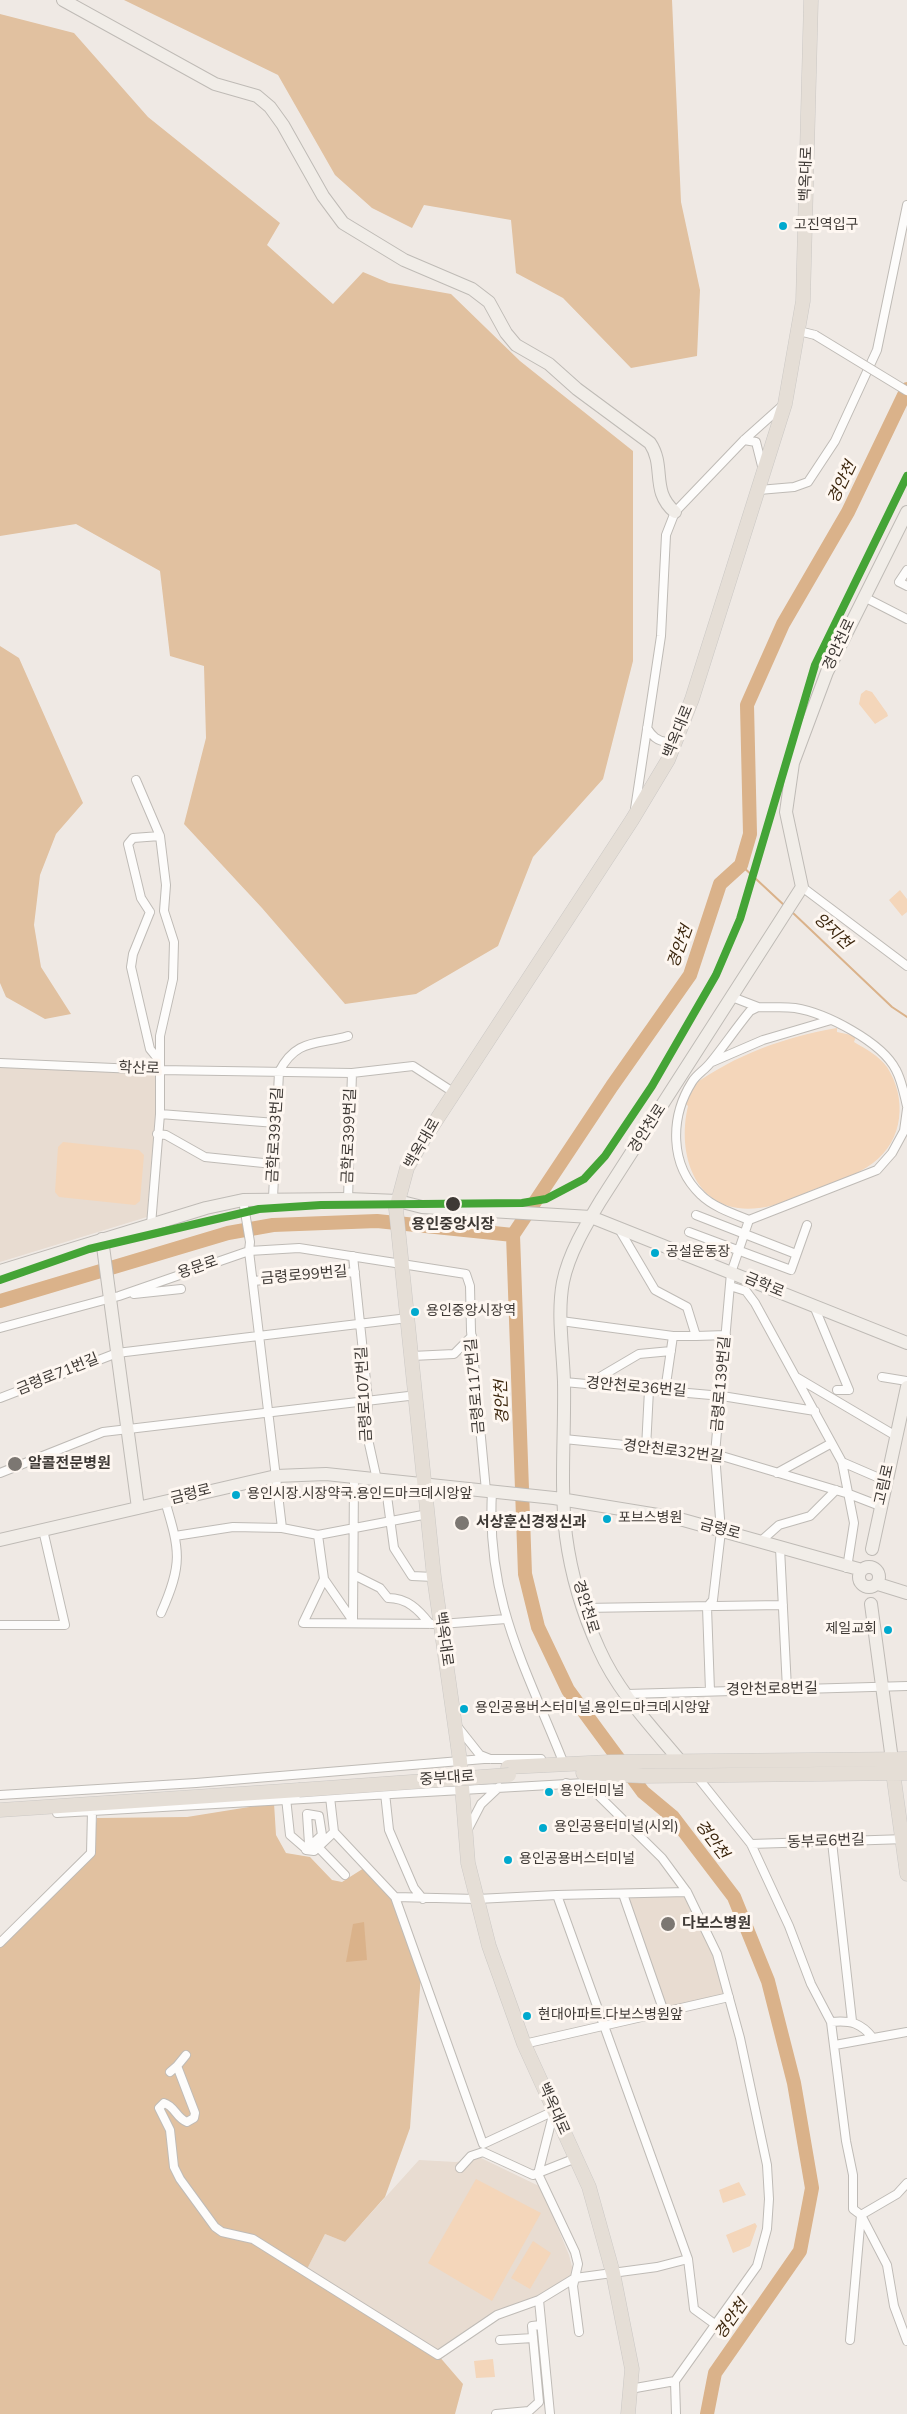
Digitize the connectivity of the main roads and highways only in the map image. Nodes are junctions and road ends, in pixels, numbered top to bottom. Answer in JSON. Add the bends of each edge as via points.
{"nodes":[{"id":1,"x":63,"y":0,"type":"edge"},
{"id":2,"x":811,"y":0,"type":"edge"},
{"id":3,"x":675,"y":512,"type":"road end"},
{"id":4,"x":907,"y":512,"type":"edge"},
{"id":5,"x":397,"y":1205,"type":"junction"},
{"id":6,"x":585,"y":1217,"type":"junction"},
{"id":7,"x":102,"y":1241,"type":"junction"},
{"id":8,"x":0,"y":1271,"type":"edge"},
{"id":9,"x":907,"y":1343,"type":"edge"},
{"id":10,"x":907,"y":1387,"type":"edge"},
{"id":11,"x":425,"y":1485,"type":"junction"},
{"id":12,"x":559,"y":1499,"type":"junction"},
{"id":13,"x":138,"y":1508,"type":"junction"},
{"id":14,"x":0,"y":1540,"type":"edge"},
{"id":15,"x":869,"y":1578,"type":"junction"},
{"id":16,"x":907,"y":1586,"type":"edge"},
{"id":17,"x":907,"y":1593,"type":"edge"},
{"id":18,"x":907,"y":1759,"type":"edge"},
{"id":19,"x":677,"y":1766,"type":"junction"},
{"id":20,"x":897,"y":1769,"type":"edge"},
{"id":21,"x":583,"y":1770,"type":"junction"},
{"id":22,"x":299,"y":1788,"type":"junction"},
{"id":23,"x":0,"y":1801,"type":"edge"},
{"id":24,"x":0,"y":1810,"type":"edge"},
{"id":25,"x":904,"y":1839,"type":"edge"},
{"id":26,"x":904,"y":1860,"type":"edge"},
{"id":27,"x":907,"y":1874,"type":"edge"},
{"id":28,"x":628,"y":2414,"type":"edge"}],
"edges":[{"from":1,"to":3,"type":"main road","via":[[215,84],[257,96],[270,107],[322,196],[343,223],[404,260],[472,289],[489,302],[516,345],[549,364],[650,443],[657,457],[660,492]]},
{"from":2,"to":5,"type":"main road","name":"백옥대로","via":[[804,289],[799,331],[785,404],[692,699],[668,760],[632,820],[407,1168]]},
{"from":4,"to":6,"type":"main road","name":"경안천로","via":[[827,672],[793,763],[786,812],[800,890]]},
{"from":5,"to":6,"type":"main road","name":"금학로"},
{"from":5,"to":7,"type":"main road","via":[[348,1199],[243,1200]]},
{"from":5,"to":11,"type":"main road","name":"백옥대로"},
{"from":6,"to":9,"type":"main road","name":"금학로","via":[[731,1279]]},
{"from":6,"to":12,"type":"main road","name":"경안천로","via":[[563,1280],[564,1439]]},
{"from":7,"to":8,"type":"main road"},
{"from":7,"to":13,"type":"main road"},
{"from":10,"to":15,"type":"main road","name":"고림로","via":[[880,1506]]},
{"from":11,"to":12,"type":"main road","name":"금령로"},
{"from":11,"to":13,"type":"main road","name":"금령로","via":[[326,1474],[276,1476]]},
{"from":11,"to":28,"type":"main road","name":"백옥대로","via":[[436,1624],[455,1723],[468,1863],[489,1946],[524,2044],[589,2187],[613,2273],[632,2369]]},
{"from":12,"to":15,"type":"main road","name":"금령로","via":[[676,1518],[848,1568]]},
{"from":12,"to":19,"type":"main road","name":"경안천로","via":[[582,1608],[600,1652],[642,1720]]},
{"from":13,"to":14,"type":"main road","name":"금령로"},
{"from":15,"to":16,"type":"main road"},
{"from":15,"to":17,"type":"main road"},
{"from":15,"to":20,"type":"main road","name":"고림로","via":[[882,1688]]},
{"from":18,"to":20,"type":"main road"},
{"from":19,"to":20,"type":"main road","name":"중부대로"},
{"from":19,"to":20,"type":"main road","name":"중부대로","via":[[695,1774]]},
{"from":19,"to":21,"type":"main road","name":"중부대로","via":[[609,1762]]},
{"from":19,"to":21,"type":"main road","name":"중부대로","via":[[643,1776]]},
{"from":20,"to":25,"type":"main road"},
{"from":21,"to":22,"type":"main road","name":"중부대로","via":[[509,1771]]},
{"from":22,"to":23,"type":"main road","name":"중부대로"},
{"from":22,"to":24,"type":"main road","name":"중부대로"},
{"from":25,"to":26,"type":"main road"},
{"from":26,"to":27,"type":"main road"}]}
